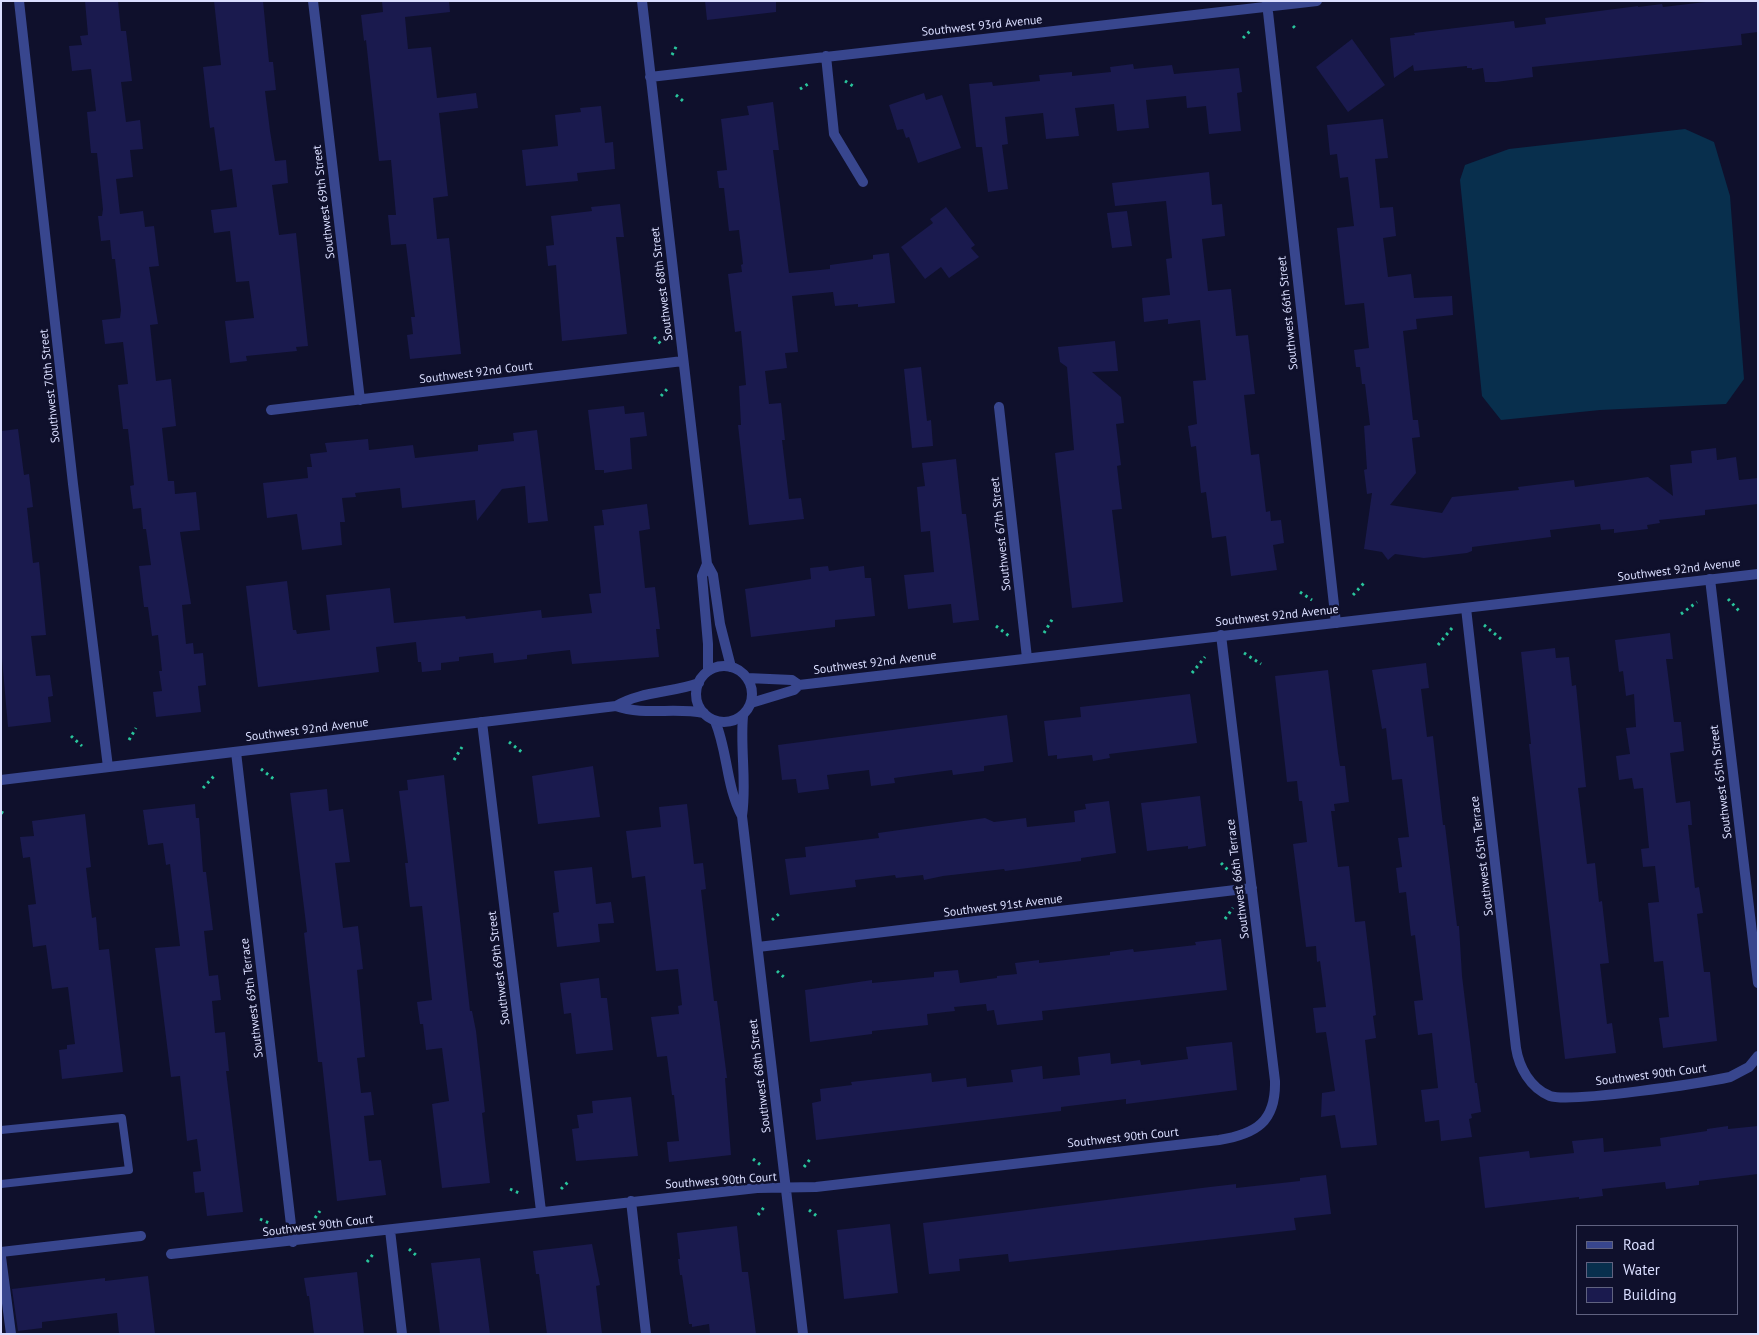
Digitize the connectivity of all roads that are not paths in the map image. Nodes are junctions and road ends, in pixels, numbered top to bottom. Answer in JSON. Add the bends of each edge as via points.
{"nodes":[{"id":1,"x":19,"y":1,"type":"edge"},
{"id":2,"x":313,"y":1,"type":"edge"},
{"id":3,"x":642,"y":1,"type":"edge"},
{"id":4,"x":1317,"y":1,"type":"edge"},
{"id":5,"x":1267,"y":4,"type":"edge"},
{"id":6,"x":826,"y":56,"type":"junction"},
{"id":7,"x":650,"y":77,"type":"junction"},
{"id":8,"x":863,"y":182,"type":"dead end"},
{"id":9,"x":683,"y":361,"type":"junction"},
{"id":10,"x":360,"y":400,"type":"junction"},
{"id":11,"x":999,"y":407,"type":"dead end"},
{"id":12,"x":271,"y":410,"type":"dead end"},
{"id":13,"x":707,"y":564,"type":"junction"},
{"id":14,"x":1758,"y":574,"type":"edge"},
{"id":15,"x":1710,"y":579,"type":"junction"},
{"id":16,"x":1466,"y":608,"type":"junction"},
{"id":17,"x":1336,"y":623,"type":"junction"},
{"id":18,"x":1221,"y":635,"type":"junction"},
{"id":19,"x":1027,"y":658,"type":"junction"},
{"id":20,"x":731,"y":667,"type":"junction"},
{"id":21,"x":708,"y":671,"type":"junction"},
{"id":22,"x":747,"y":678,"type":"junction"},
{"id":23,"x":699,"y":682,"type":"junction"},
{"id":24,"x":799,"y":685,"type":"junction"},
{"id":25,"x":751,"y":703,"type":"junction"},
{"id":26,"x":616,"y":706,"type":"junction"},
{"id":27,"x":704,"y":713,"type":"junction"},
{"id":28,"x":743,"y":716,"type":"junction"},
{"id":29,"x":715,"y":721,"type":"junction"},
{"id":30,"x":482,"y":722,"type":"junction"},
{"id":31,"x":236,"y":752,"type":"junction"},
{"id":32,"x":108,"y":767,"type":"junction"},
{"id":33,"x":1,"y":780,"type":"edge"},
{"id":34,"x":742,"y":816,"type":"junction"},
{"id":35,"x":1252,"y":888,"type":"junction"},
{"id":36,"x":758,"y":947,"type":"junction"},
{"id":37,"x":1758,"y":983,"type":"edge"},
{"id":38,"x":1757,"y":1057,"type":"edge"},
{"id":39,"x":1542,"y":1092,"type":"joint"},
{"id":40,"x":1267,"y":1118,"type":"joint"},
{"id":41,"x":1,"y":1130,"type":"edge"},
{"id":42,"x":1,"y":1184,"type":"edge"},
{"id":43,"x":786,"y":1189,"type":"junction"},
{"id":44,"x":631,"y":1201,"type":"junction"},
{"id":45,"x":541,"y":1211,"type":"junction"},
{"id":46,"x":390,"y":1230,"type":"junction"},
{"id":47,"x":141,"y":1236,"type":"dead end"},
{"id":48,"x":293,"y":1242,"type":"junction"},
{"id":49,"x":1,"y":1252,"type":"edge"},
{"id":50,"x":171,"y":1254,"type":"dead end"},
{"id":51,"x":1,"y":1257,"type":"edge"},
{"id":52,"x":11,"y":1334,"type":"edge"},
{"id":53,"x":402,"y":1334,"type":"edge"},
{"id":54,"x":646,"y":1334,"type":"edge"},
{"id":55,"x":803,"y":1334,"type":"edge"}],
"edges":[{"from":1,"to":32,"type":"street","name":"Southwest 70th Street"},
{"from":2,"to":10,"type":"street","name":"Southwest 69th Street"},
{"from":3,"to":7,"type":"street","name":"Southwest 68th Street"},
{"from":4,"to":5,"type":"street","name":"Southwest 93rd Avenue"},
{"from":5,"to":6,"type":"street","name":"Southwest 93rd Avenue"},
{"from":5,"to":17,"type":"street","name":"Southwest 66th Street"},
{"from":6,"to":7,"type":"street","name":"Southwest 93rd Avenue"},
{"from":6,"to":8,"type":"street","via":[[834,134]]},
{"from":7,"to":9,"type":"street","name":"Southwest 68th Street"},
{"from":9,"to":10,"type":"street","name":"Southwest 92nd Court"},
{"from":9,"to":13,"type":"street","name":"Southwest 68th Street"},
{"from":10,"to":12,"type":"street","name":"Southwest 92nd Court"},
{"from":11,"to":19,"type":"street","name":"Southwest 67th Street"},
{"from":13,"to":20,"type":"street","name":"Southwest 68th Street","via":[[713,575],[720,624]]},
{"from":13,"to":21,"type":"street","name":"Southwest 68th Street","via":[[702,576]]},
{"from":14,"to":15,"type":"street","name":"Southwest 92nd Avenue"},
{"from":15,"to":16,"type":"street","name":"Southwest 92nd Avenue"},
{"from":15,"to":37,"type":"street","name":"Southwest 65th Street"},
{"from":16,"to":17,"type":"street","name":"Southwest 92nd Avenue"},
{"from":16,"to":39,"type":"street","name":"Southwest 65th Terrace","via":[[1516,1048],[1525,1074]]},
{"from":17,"to":18,"type":"street","name":"Southwest 92nd Avenue"},
{"from":18,"to":19,"type":"street","name":"Southwest 92nd Avenue"},
{"from":18,"to":35,"type":"street","name":"Southwest 66th Terrace"},
{"from":19,"to":24,"type":"street","name":"Southwest 92nd Avenue"},
{"from":20,"to":21,"type":"street","via":[[715,667]]},
{"from":20,"to":22,"type":"street"},
{"from":21,"to":23,"type":"street"},
{"from":22,"to":24,"type":"street","name":"Southwest 92nd Avenue","via":[[792,680]]},
{"from":22,"to":25,"type":"street","via":[[751,686]]},
{"from":23,"to":26,"type":"street","name":"Southwest 92nd Avenue","via":[[630,698]]},
{"from":23,"to":27,"type":"street","via":[[696,698]]},
{"from":24,"to":25,"type":"street","name":"Southwest 92nd Avenue","via":[[794,690]]},
{"from":25,"to":28,"type":"street"},
{"from":26,"to":27,"type":"street","name":"Southwest 92nd Avenue","via":[[632,712],[681,710]]},
{"from":26,"to":30,"type":"street","name":"Southwest 92nd Avenue"},
{"from":27,"to":29,"type":"street"},
{"from":28,"to":29,"type":"street","via":[[727,723]]},
{"from":28,"to":34,"type":"street","name":"Southwest 68th Street","via":[[745,797]]},
{"from":29,"to":34,"type":"street","name":"Southwest 68th Street","via":[[723,743],[734,800]]},
{"from":30,"to":31,"type":"street","name":"Southwest 92nd Avenue"},
{"from":30,"to":45,"type":"street","name":"Southwest 69th Street"},
{"from":31,"to":32,"type":"street","name":"Southwest 92nd Avenue"},
{"from":31,"to":48,"type":"street","name":"Southwest 69th Terrace"},
{"from":32,"to":33,"type":"street","name":"Southwest 92nd Avenue"},
{"from":34,"to":36,"type":"street","name":"Southwest 68th Street"},
{"from":35,"to":36,"type":"street","name":"Southwest 91st Avenue"},
{"from":35,"to":40,"type":"street","name":"Southwest 66th Terrace","via":[[1275,1081],[1275,1098]]},
{"from":36,"to":43,"type":"street","name":"Southwest 68th Street"},
{"from":38,"to":39,"type":"street","name":"Southwest 90th Court","via":[[1738,1074],[1719,1079],[1571,1098],[1553,1097]]},
{"from":40,"to":43,"type":"street","name":"Southwest 90th Court","via":[[1245,1135],[1219,1140]]},
{"from":41,"to":42,"type":"lane","via":[[122,1118],[129,1170]]},
{"from":43,"to":44,"type":"street","name":"Southwest 90th Court","via":[[756,1188]]},
{"from":43,"to":55,"type":"street","name":"Southwest 68th Street"},
{"from":44,"to":45,"type":"street","name":"Southwest 90th Court"},
{"from":44,"to":54,"type":"street"},
{"from":45,"to":46,"type":"street","name":"Southwest 90th Court"},
{"from":46,"to":48,"type":"street","name":"Southwest 90th Court"},
{"from":46,"to":53,"type":"street"},
{"from":47,"to":49,"type":"street"},
{"from":48,"to":50,"type":"street","name":"Southwest 90th Court"},
{"from":51,"to":52,"type":"street"}]}
